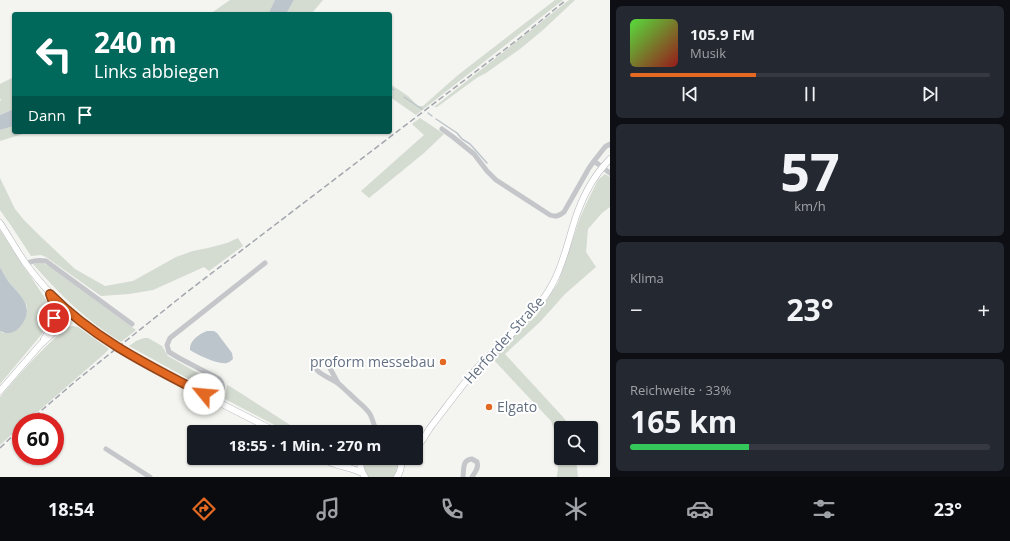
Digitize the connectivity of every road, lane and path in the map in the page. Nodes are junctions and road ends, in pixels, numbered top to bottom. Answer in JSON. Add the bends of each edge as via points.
{"nodes":[{"id":1,"x":442,"y":129,"type":"dead end"},
{"id":2,"x":610,"y":144,"type":"edge"},
{"id":3,"x":610,"y":159,"type":"edge"},
{"id":4,"x":594,"y":161,"type":"junction"},
{"id":5,"x":603,"y":168,"type":"junction"},
{"id":6,"x":610,"y":173,"type":"edge"},
{"id":7,"x":0,"y":223,"type":"edge"},
{"id":8,"x":265,"y":263,"type":"dead end"},
{"id":9,"x":26,"y":264,"type":"junction"},
{"id":10,"x":50,"y":294,"type":"junction"},
{"id":11,"x":66,"y":310,"type":"junction"},
{"id":12,"x":72,"y":315,"type":"junction"},
{"id":13,"x":54,"y":323,"type":"junction"},
{"id":14,"x":132,"y":324,"type":"dead end"},
{"id":15,"x":40,"y":345,"type":"junction"},
{"id":16,"x":338,"y":383,"type":"junction"},
{"id":17,"x":0,"y":391,"type":"edge"},
{"id":18,"x":216,"y":401,"type":"junction"},
{"id":19,"x":373,"y":423,"type":"edge"},
{"id":20,"x":263,"y":425,"type":"edge"},
{"id":21,"x":430,"y":429,"type":"junction"},
{"id":22,"x":423,"y":435,"type":"edge"},
{"id":23,"x":423,"y":438,"type":"edge"},
{"id":24,"x":106,"y":449,"type":"dead end"},
{"id":25,"x":336,"y":465,"type":"edge"},
{"id":26,"x":360,"y":465,"type":"edge"},
{"id":27,"x":402,"y":465,"type":"edge"},
{"id":28,"x":363,"y":475,"type":"edge"},
{"id":29,"x":150,"y":477,"type":"edge"},
{"id":30,"x":397,"y":477,"type":"edge"},
{"id":31,"x":463,"y":477,"type":"edge"},
{"id":32,"x":472,"y":477,"type":"edge"}],
"edges":[{"from":1,"to":4,"type":"street","via":[[474,154],[496,180],[555,217],[564,212]]},
{"from":2,"to":4,"type":"street"},
{"from":3,"to":5,"type":"main road","name":"Herforder Straße"},
{"from":4,"to":5,"type":"street"},
{"from":5,"to":6,"type":"street"},
{"from":5,"to":21,"type":"main road","name":"Herforder Straße","via":[[585,194],[551,286],[532,313],[481,364]]},
{"from":7,"to":9,"type":"main road"},
{"from":8,"to":18,"type":"street","via":[[170,338],[167,345],[169,352],[219,379],[223,388]]},
{"from":9,"to":10,"type":"main road"},
{"from":9,"to":14,"type":"street","via":[[30,261],[46,261]]},
{"from":10,"to":11,"type":"main road"},
{"from":10,"to":13,"type":"main road"},
{"from":11,"to":12,"type":"main road"},
{"from":11,"to":13,"type":"main road"},
{"from":12,"to":15,"type":"main road"},
{"from":12,"to":18,"type":"main road","bridge":true,"via":[[124,351]]},
{"from":13,"to":15,"type":"main road"},
{"from":15,"to":17,"type":"main road"},
{"from":16,"to":16,"type":"street","via":[[326,361],[317,361],[315,367],[318,371]]},
{"from":16,"to":19,"type":"street","via":[[370,414]]},
{"from":18,"to":20,"type":"main road"},
{"from":21,"to":22,"type":"main road","name":"Herforder Straße"},
{"from":21,"to":23,"type":"main road","name":"Herforder Straße"},
{"from":24,"to":29,"type":"street"},
{"from":25,"to":28,"type":"main road","via":[[352,468]]},
{"from":26,"to":28,"type":"main road"},
{"from":27,"to":30,"type":"main road"},
{"from":31,"to":32,"type":"street","via":[[464,463],[472,459],[478,466]]}]}
